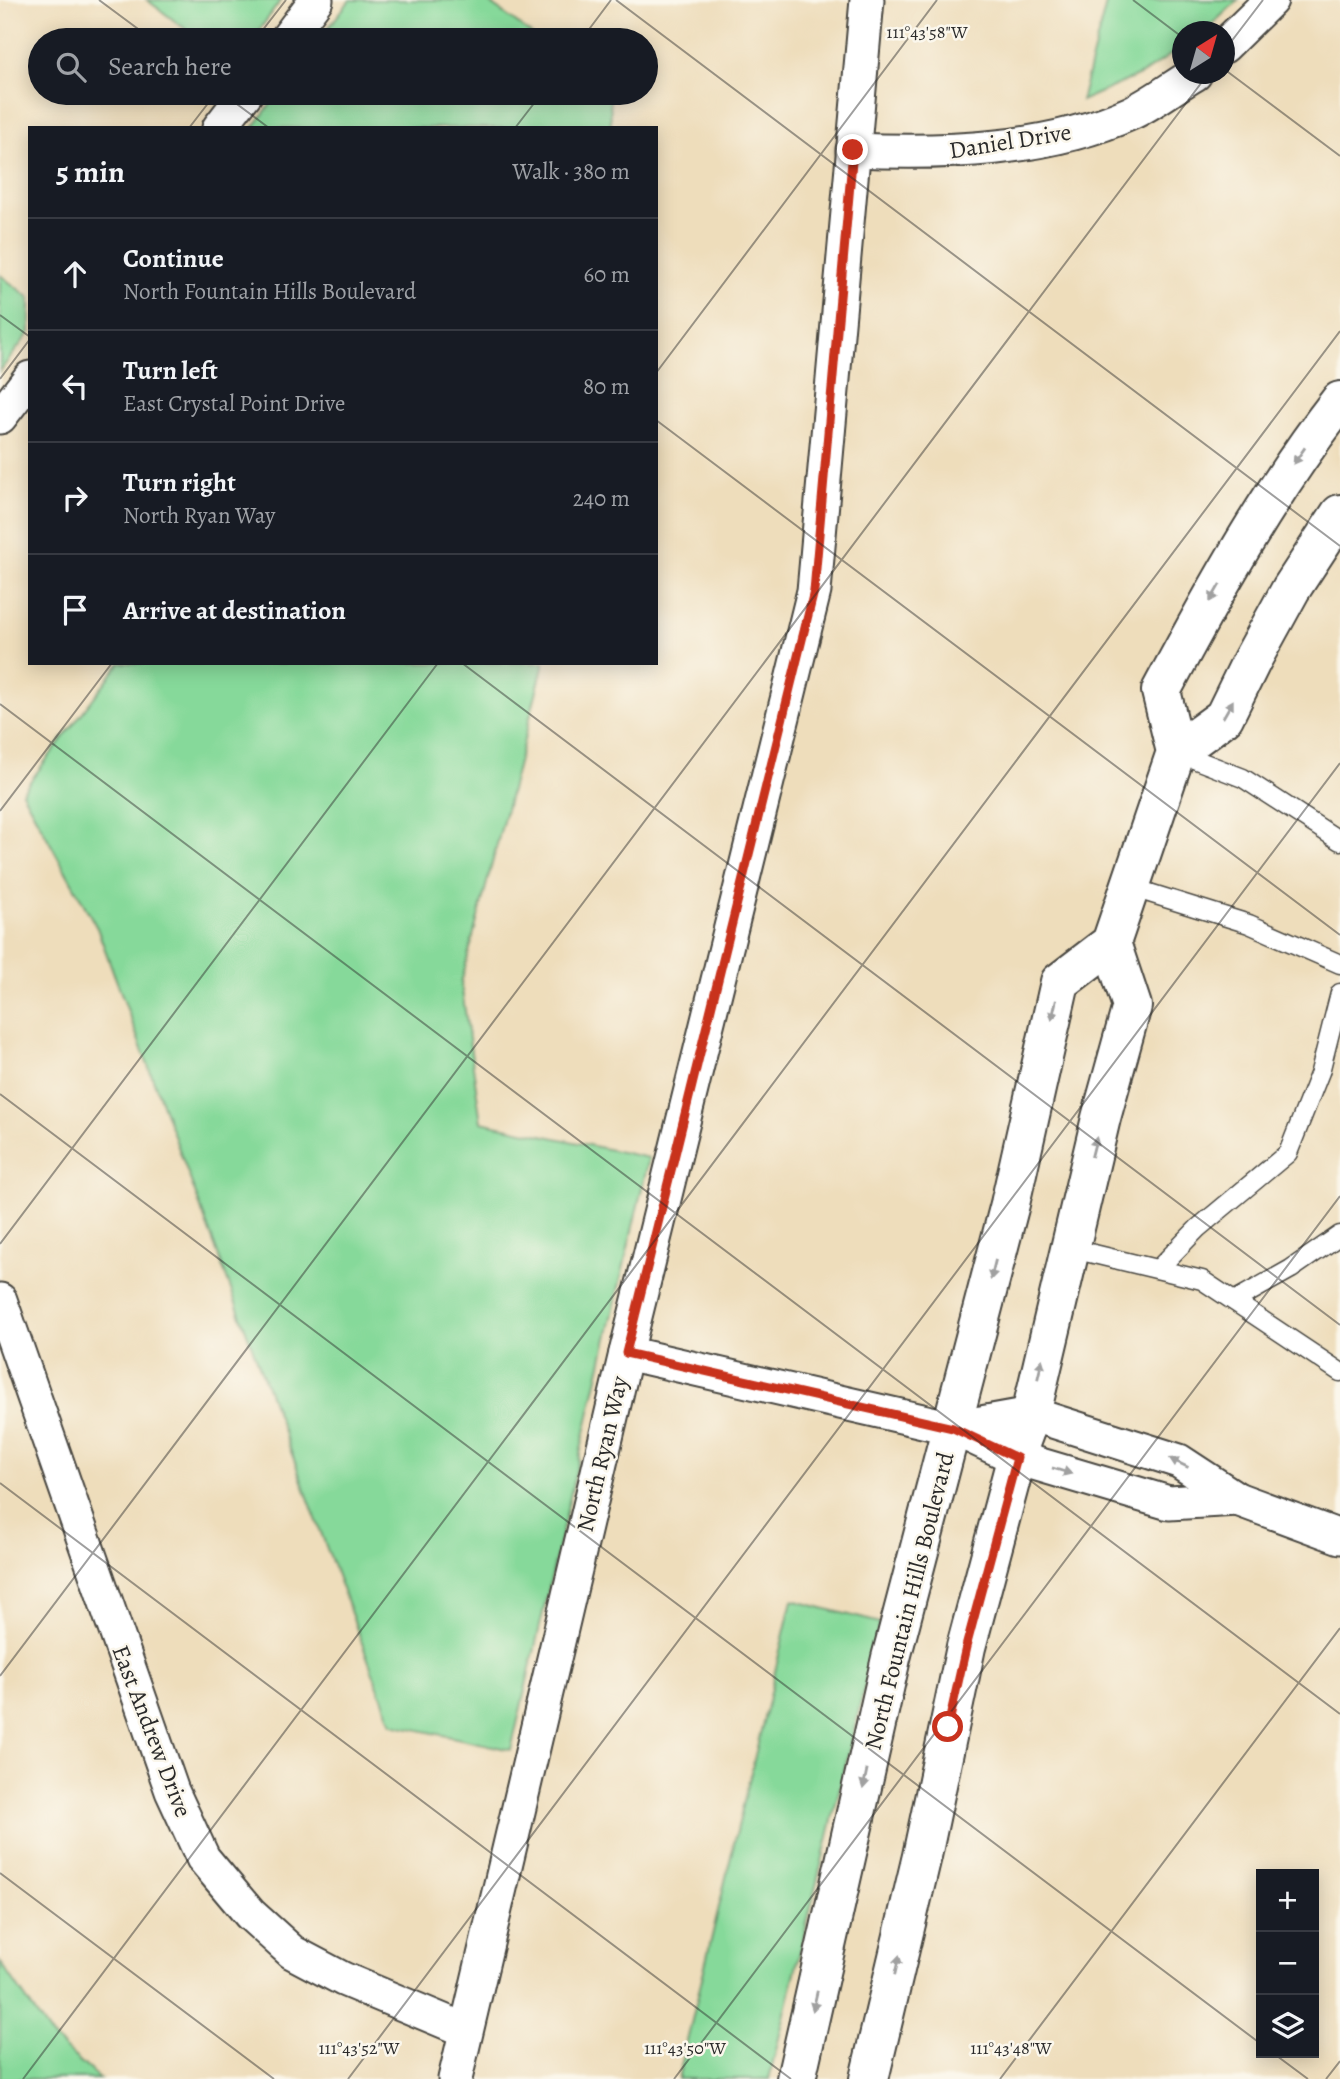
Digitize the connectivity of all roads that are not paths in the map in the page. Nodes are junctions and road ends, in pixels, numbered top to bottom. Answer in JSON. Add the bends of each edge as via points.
{"nodes":[{"id":1,"x":316,"y":0,"type":"edge"},
{"id":2,"x":867,"y":0,"type":"edge"},
{"id":3,"x":1271,"y":0,"type":"edge"},
{"id":4,"x":295,"y":28,"type":"edge"},
{"id":5,"x":1235,"y":35,"type":"edge"},
{"id":6,"x":1179,"y":84,"type":"edge"},
{"id":7,"x":237,"y":105,"type":"edge"},
{"id":8,"x":221,"y":126,"type":"edge"},
{"id":9,"x":853,"y":150,"type":"junction"},
{"id":10,"x":28,"y":381,"type":"edge"},
{"id":11,"x":1340,"y":401,"type":"edge"},
{"id":12,"x":0,"y":417,"type":"edge"},
{"id":13,"x":1340,"y":514,"type":"edge"},
{"id":14,"x":1176,"y":752,"type":"junction"},
{"id":15,"x":1340,"y":841,"type":"edge"},
{"id":16,"x":1130,"y":887,"type":"junction"},
{"id":17,"x":1111,"y":943,"type":"junction"},
{"id":18,"x":1340,"y":964,"type":"edge"},
{"id":19,"x":1340,"y":993,"type":"edge"},
{"id":20,"x":1340,"y":1236,"type":"edge"},
{"id":21,"x":1069,"y":1248,"type":"junction"},
{"id":22,"x":1158,"y":1269,"type":"junction"},
{"id":23,"x":0,"y":1300,"type":"edge"},
{"id":24,"x":1234,"y":1301,"type":"junction"},
{"id":25,"x":626,"y":1353,"type":"junction"},
{"id":26,"x":1340,"y":1372,"type":"edge"},
{"id":27,"x":1031,"y":1414,"type":"junction"},
{"id":28,"x":953,"y":1428,"type":"junction"},
{"id":29,"x":1017,"y":1458,"type":"junction"},
{"id":30,"x":1237,"y":1499,"type":"junction"},
{"id":31,"x":1340,"y":1536,"type":"edge"},
{"id":32,"x":465,"y":2030,"type":"junction"},
{"id":33,"x":455,"y":2079,"type":"edge"},
{"id":34,"x":796,"y":2079,"type":"edge"},
{"id":35,"x":869,"y":2079,"type":"edge"}],
"edges":[{"from":1,"to":4,"type":"street"},
{"from":2,"to":9,"type":"street","name":"North Ryan Way"},
{"from":3,"to":5,"type":"street"},
{"from":6,"to":9,"type":"street","name":"Daniel Drive","via":[[1132,113],[1065,135],[926,153]]},
{"from":7,"to":8,"type":"street"},
{"from":9,"to":25,"type":"street","name":"North Ryan Way","via":[[814,591]]},
{"from":10,"to":12,"type":"street"},
{"from":11,"to":14,"type":"main road","one_way":true,"via":[[1255,523],[1161,691]]},
{"from":14,"to":13,"type":"main road","one_way":true,"via":[[1224,717],[1291,589]]},
{"from":14,"to":15,"type":"lane","via":[[1243,778]]},
{"from":14,"to":16,"type":"main road"},
{"from":16,"to":17,"type":"main road"},
{"from":16,"to":18,"type":"lane","via":[[1249,924]]},
{"from":21,"to":17,"type":"main road","one_way":true,"via":[[1132,1006]]},
{"from":17,"to":28,"type":"main road","name":"North Fountain Hills Boulevard","one_way":true,"via":[[1060,982]]},
{"from":19,"to":22,"type":"lane","via":[[1320,1072],[1288,1153],[1198,1227]]},
{"from":20,"to":24,"type":"lane"},
{"from":21,"to":22,"type":"lane"},
{"from":27,"to":21,"type":"main road","one_way":true},
{"from":22,"to":24,"type":"lane","via":[[1202,1280]]},
{"from":23,"to":32,"type":"street","name":"East Andrew Drive","via":[[172,1791],[203,1858],[250,1914],[292,1952],[343,1979]]},
{"from":24,"to":26,"type":"lane"},
{"from":25,"to":28,"type":"street"},
{"from":25,"to":32,"type":"street","name":"North Ryan Way"},
{"from":27,"to":28,"type":"street"},
{"from":27,"to":29,"type":"main road"},
{"from":30,"to":27,"type":"street","one_way":true,"via":[[1179,1461]]},
{"from":28,"to":29,"type":"street"},
{"from":28,"to":34,"type":"main road","name":"North Fountain Hills Boulevard","one_way":true,"via":[[891,1658]]},
{"from":29,"to":30,"type":"street","one_way":true,"via":[[1168,1503]]},
{"from":35,"to":29,"type":"main road","one_way":true,"via":[[966,1647]]},
{"from":30,"to":31,"type":"street"},
{"from":32,"to":33,"type":"street","name":"North Ryan Way"}]}
